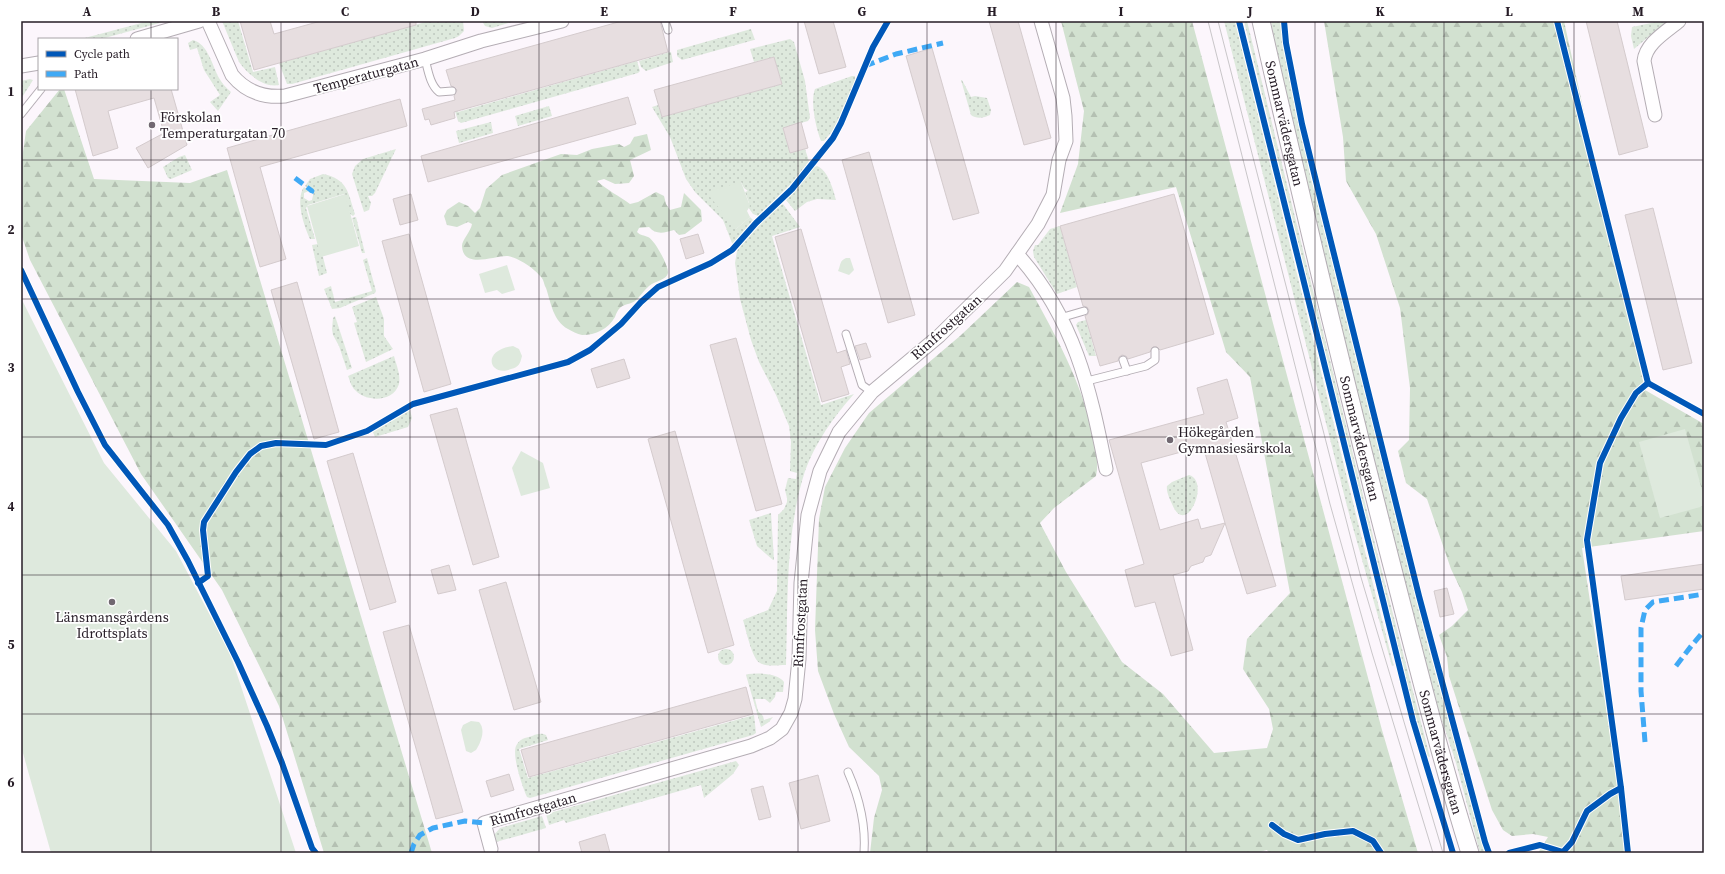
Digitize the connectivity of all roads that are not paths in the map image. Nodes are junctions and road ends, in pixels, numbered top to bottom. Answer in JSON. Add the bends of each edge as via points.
{"nodes":[{"id":1,"x":199,"y":21,"type":"edge"},
{"id":2,"x":208,"y":21,"type":"edge"},
{"id":3,"x":562,"y":21,"type":"edge"},
{"id":4,"x":665,"y":21,"type":"edge"},
{"id":5,"x":1041,"y":21,"type":"edge"},
{"id":6,"x":1261,"y":21,"type":"edge"},
{"id":7,"x":1679,"y":21,"type":"edge"},
{"id":8,"x":668,"y":30,"type":"dead end"},
{"id":9,"x":140,"y":38,"type":"edge"},
{"id":10,"x":425,"y":60,"type":"junction"},
{"id":11,"x":38,"y":63,"type":"edge"},
{"id":12,"x":21,"y":66,"type":"edge"},
{"id":13,"x":40,"y":90,"type":"edge"},
{"id":14,"x":452,"y":91,"type":"dead end"},
{"id":15,"x":21,"y":114,"type":"edge"},
{"id":16,"x":1654,"y":115,"type":"dead end"},
{"id":17,"x":1017,"y":254,"type":"junction"},
{"id":18,"x":1084,"y":311,"type":"dead end"},
{"id":19,"x":1060,"y":318,"type":"junction"},
{"id":20,"x":846,"y":334,"type":"dead end"},
{"id":21,"x":1156,"y":351,"type":"dead end"},
{"id":22,"x":1123,"y":360,"type":"dead end"},
{"id":23,"x":1127,"y":371,"type":"junction"},
{"id":24,"x":1087,"y":382,"type":"junction"},
{"id":25,"x":872,"y":392,"type":"junction"},
{"id":26,"x":1106,"y":469,"type":"dead end"},
{"id":27,"x":848,"y":772,"type":"dead end"},
{"id":28,"x":491,"y":849,"type":"dead end"},
{"id":29,"x":864,"y":853,"type":"edge"},
{"id":30,"x":1470,"y":853,"type":"edge"}],
"edges":[{"from":1,"to":9,"type":"street"},
{"from":2,"to":10,"type":"street","name":"Temperaturgatan","via":[[232,75],[245,88],[262,95],[285,96]]},
{"from":3,"to":10,"type":"street","name":"Temperaturgatan","via":[[481,41]]},
{"from":4,"to":8,"type":"lane"},
{"from":5,"to":17,"type":"street","name":"Rimfrostgatan","via":[[1063,98],[1066,140],[1059,160],[1053,196],[1038,224]]},
{"from":6,"to":30,"type":"street","name":"Sommarvädersgatan","via":[[1299,192],[1362,450],[1449,787]]},
{"from":7,"to":16,"type":"street","via":[[1652,44],[1645,54],[1644,61]]},
{"from":10,"to":14,"type":"lane","via":[[436,90]]},
{"from":11,"to":12,"type":"street"},
{"from":13,"to":15,"type":"lane"},
{"from":17,"to":19,"type":"street","via":[[1029,268]]},
{"from":17,"to":25,"type":"street","name":"Rimfrostgatan","via":[[1005,271],[960,316]]},
{"from":18,"to":19,"type":"lane"},
{"from":19,"to":24,"type":"street","via":[[1077,352]]},
{"from":20,"to":25,"type":"lane","via":[[862,385]]},
{"from":21,"to":23,"type":"lane","via":[[1153,362]]},
{"from":22,"to":23,"type":"lane"},
{"from":23,"to":24,"type":"lane"},
{"from":24,"to":26,"type":"street"},
{"from":25,"to":28,"type":"street","name":"Rimfrostgatan","via":[[839,432],[820,470],[814,492],[808,515],[801,583],[795,698],[791,713],[782,729],[770,738],[751,746],[484,823]]},
{"from":27,"to":29,"type":"lane","via":[[859,802]]}]}
